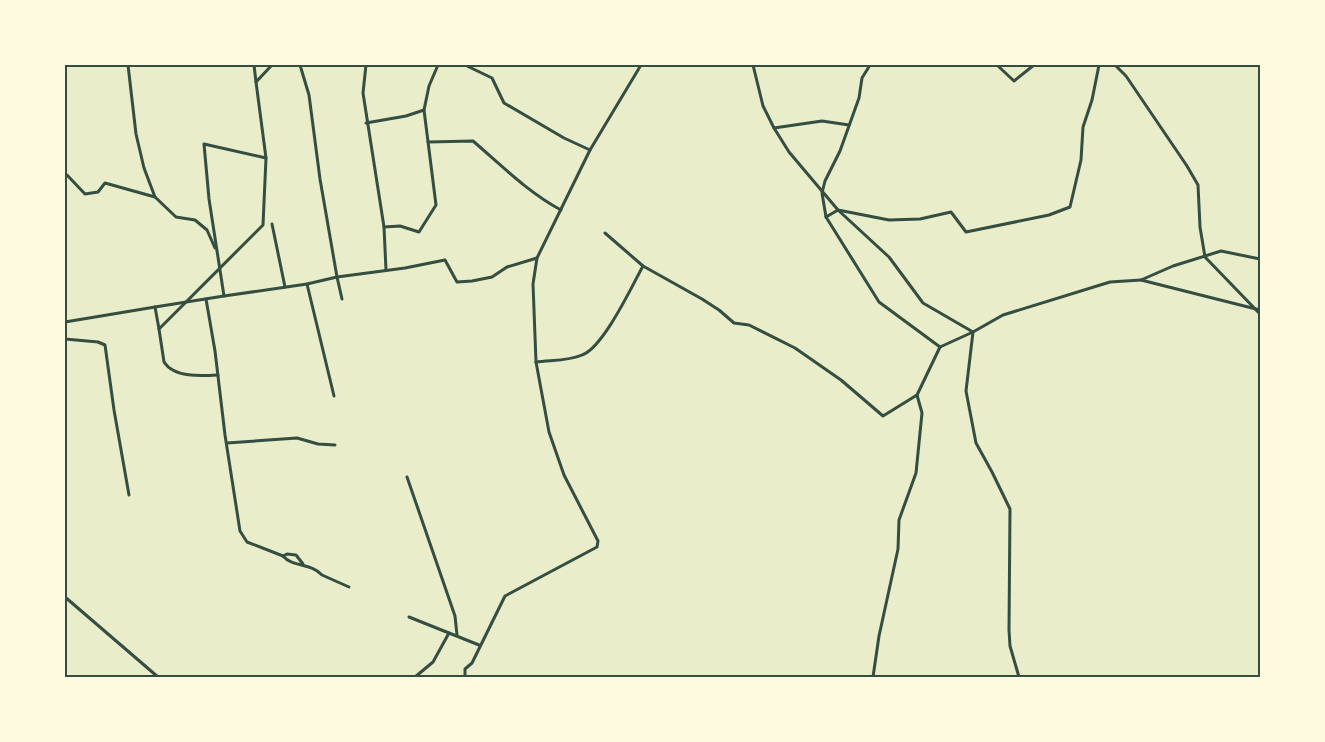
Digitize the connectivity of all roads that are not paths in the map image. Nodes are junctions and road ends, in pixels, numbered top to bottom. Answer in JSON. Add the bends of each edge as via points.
{"nodes":[{"id":1,"x":128,"y":65,"type":"edge"},
{"id":2,"x":254,"y":65,"type":"edge"},
{"id":3,"x":272,"y":65,"type":"edge"},
{"id":4,"x":300,"y":65,"type":"edge"},
{"id":5,"x":366,"y":65,"type":"edge"},
{"id":6,"x":438,"y":65,"type":"edge"},
{"id":7,"x":465,"y":65,"type":"edge"},
{"id":8,"x":641,"y":65,"type":"edge"},
{"id":9,"x":752,"y":65,"type":"edge"},
{"id":10,"x":870,"y":65,"type":"edge"},
{"id":11,"x":997,"y":65,"type":"edge"},
{"id":12,"x":1034,"y":65,"type":"edge"},
{"id":13,"x":1099,"y":65,"type":"edge"},
{"id":14,"x":1115,"y":65,"type":"edge"},
{"id":15,"x":256,"y":82,"type":"junction"},
{"id":16,"x":424,"y":110,"type":"junction"},
{"id":17,"x":366,"y":123,"type":"junction"},
{"id":18,"x":849,"y":125,"type":"junction"},
{"id":19,"x":774,"y":128,"type":"junction"},
{"id":20,"x":428,"y":142,"type":"junction"},
{"id":21,"x":590,"y":150,"type":"junction"},
{"id":22,"x":266,"y":158,"type":"junction"},
{"id":23,"x":65,"y":175,"type":"edge"},
{"id":24,"x":822,"y":193,"type":"junction"},
{"id":25,"x":155,"y":197,"type":"junction"},
{"id":26,"x":561,"y":210,"type":"junction"},
{"id":27,"x":838,"y":210,"type":"junction"},
{"id":28,"x":826,"y":217,"type":"junction"},
{"id":29,"x":272,"y":224,"type":"dead end"},
{"id":30,"x":384,"y":227,"type":"junction"},
{"id":31,"x":606,"y":233,"type":"dead end"},
{"id":32,"x":217,"y":252,"type":"junction"},
{"id":33,"x":1205,"y":257,"type":"junction"},
{"id":34,"x":538,"y":258,"type":"junction"},
{"id":35,"x":1260,"y":259,"type":"edge"},
{"id":36,"x":643,"y":266,"type":"junction"},
{"id":37,"x":220,"y":268,"type":"junction"},
{"id":38,"x":386,"y":270,"type":"junction"},
{"id":39,"x":337,"y":277,"type":"junction"},
{"id":40,"x":1141,"y":280,"type":"junction"},
{"id":41,"x":307,"y":284,"type":"junction"},
{"id":42,"x":285,"y":287,"type":"junction"},
{"id":43,"x":224,"y":296,"type":"junction"},
{"id":44,"x":206,"y":299,"type":"junction"},
{"id":45,"x":342,"y":299,"type":"dead end"},
{"id":46,"x":185,"y":303,"type":"junction"},
{"id":47,"x":155,"y":308,"type":"junction"},
{"id":48,"x":1258,"y":310,"type":"edge"},
{"id":49,"x":1260,"y":314,"type":"edge"},
{"id":50,"x":65,"y":322,"type":"edge"},
{"id":51,"x":159,"y":329,"type":"junction"},
{"id":52,"x":973,"y":332,"type":"junction"},
{"id":53,"x":65,"y":339,"type":"edge"},
{"id":54,"x":940,"y":346,"type":"junction"},
{"id":55,"x":536,"y":362,"type":"junction"},
{"id":56,"x":218,"y":375,"type":"junction"},
{"id":57,"x":917,"y":395,"type":"junction"},
{"id":58,"x":334,"y":396,"type":"dead end"},
{"id":59,"x":227,"y":443,"type":"junction"},
{"id":60,"x":335,"y":445,"type":"dead end"},
{"id":61,"x":407,"y":477,"type":"dead end"},
{"id":62,"x":129,"y":495,"type":"dead end"},
{"id":63,"x":283,"y":556,"type":"junction"},
{"id":64,"x":303,"y":564,"type":"junction"},
{"id":65,"x":349,"y":587,"type":"dead end"},
{"id":66,"x":65,"y":597,"type":"edge"},
{"id":67,"x":409,"y":617,"type":"dead end"},
{"id":68,"x":449,"y":633,"type":"junction"},
{"id":69,"x":456,"y":635,"type":"junction"},
{"id":70,"x":480,"y":646,"type":"junction"},
{"id":71,"x":158,"y":677,"type":"edge"},
{"id":72,"x":416,"y":677,"type":"edge"},
{"id":73,"x":465,"y":677,"type":"edge"},
{"id":74,"x":873,"y":677,"type":"edge"},
{"id":75,"x":1019,"y":677,"type":"edge"}],
"edges":[{"from":1,"to":25,"type":"street","via":[[136,134]]},
{"from":2,"to":15,"type":"street"},
{"from":3,"to":15,"type":"street"},
{"from":4,"to":39,"type":"street","via":[[309,95]]},
{"from":5,"to":17,"type":"street","via":[[363,93]]},
{"from":6,"to":16,"type":"street"},
{"from":7,"to":21,"type":"street","via":[[492,78],[504,103]]},
{"from":8,"to":21,"type":"street"},
{"from":9,"to":19,"type":"street","via":[[762,106]]},
{"from":10,"to":18,"type":"street","via":[[862,78]]},
{"from":11,"to":12,"type":"street","via":[[1014,82]]},
{"from":13,"to":27,"type":"street","via":[[1083,127],[1081,160],[1070,207],[1049,215],[966,232],[951,212],[920,219],[889,220]]},
{"from":14,"to":33,"type":"street","via":[[1126,76],[1198,185]]},
{"from":15,"to":22,"type":"street"},
{"from":16,"to":17,"type":"street"},
{"from":16,"to":20,"type":"street"},
{"from":17,"to":30,"type":"street"},
{"from":18,"to":19,"type":"street","via":[[822,121]]},
{"from":18,"to":24,"type":"street"},
{"from":19,"to":24,"type":"street"},
{"from":20,"to":26,"type":"street","via":[[473,141],[549,204]]},
{"from":20,"to":30,"type":"street","via":[[436,205],[419,232],[400,226]]},
{"from":21,"to":26,"type":"street"},
{"from":22,"to":32,"type":"street","via":[[204,144]]},
{"from":22,"to":37,"type":"street","via":[[263,224]]},
{"from":23,"to":25,"type":"street","via":[[85,194],[98,192],[105,183]]},
{"from":24,"to":27,"type":"street"},
{"from":24,"to":28,"type":"street"},
{"from":25,"to":32,"type":"street","via":[[176,217],[195,220],[207,230]]},
{"from":26,"to":34,"type":"street"},
{"from":27,"to":28,"type":"street"},
{"from":27,"to":52,"type":"street","via":[[889,257],[923,303]]},
{"from":28,"to":54,"type":"street","via":[[879,302]]},
{"from":29,"to":42,"type":"street"},
{"from":30,"to":38,"type":"street"},
{"from":31,"to":36,"type":"street"},
{"from":32,"to":37,"type":"street"},
{"from":33,"to":35,"type":"street","via":[[1221,251]]},
{"from":33,"to":40,"type":"street"},
{"from":33,"to":48,"type":"street"},
{"from":34,"to":38,"type":"street","via":[[507,267],[492,277],[472,281],[456,282],[445,260]]},
{"from":34,"to":55,"type":"street","via":[[533,284]]},
{"from":36,"to":55,"type":"street","via":[[621,307],[589,352],[582,356]]},
{"from":36,"to":57,"type":"street","via":[[702,299],[734,323],[749,325],[795,348],[842,380],[882,416]]},
{"from":37,"to":43,"type":"street"},
{"from":37,"to":46,"type":"street"},
{"from":38,"to":39,"type":"street"},
{"from":39,"to":41,"type":"street"},
{"from":39,"to":45,"type":"street"},
{"from":40,"to":48,"type":"street"},
{"from":40,"to":52,"type":"street","via":[[1110,282],[1003,316]]},
{"from":41,"to":42,"type":"street"},
{"from":41,"to":58,"type":"street"},
{"from":42,"to":43,"type":"street"},
{"from":43,"to":44,"type":"street"},
{"from":44,"to":46,"type":"street"},
{"from":44,"to":56,"type":"street"},
{"from":46,"to":47,"type":"street"},
{"from":46,"to":51,"type":"street"},
{"from":47,"to":50,"type":"street"},
{"from":47,"to":51,"type":"street"},
{"from":48,"to":49,"type":"street"},
{"from":51,"to":56,"type":"street","via":[[166,366],[186,375]]},
{"from":52,"to":54,"type":"street"},
{"from":52,"to":75,"type":"street","via":[[966,391],[976,443],[1010,509],[1009,630]]},
{"from":53,"to":62,"type":"street","via":[[106,345]]},
{"from":54,"to":57,"type":"street"},
{"from":55,"to":70,"type":"street","via":[[549,432],[564,475],[598,541],[598,547],[505,596]]},
{"from":56,"to":59,"type":"street"},
{"from":57,"to":74,"type":"street","via":[[922,413],[916,472],[899,520],[898,549]]},
{"from":59,"to":60,"type":"street","via":[[297,438]]},
{"from":59,"to":63,"type":"street","via":[[240,531],[247,542]]},
{"from":61,"to":69,"type":"street","via":[[455,616]]},
{"from":63,"to":64,"type":"street"},
{"from":63,"to":64,"type":"street","via":[[296,556]]},
{"from":64,"to":65,"type":"street"},
{"from":66,"to":71,"type":"street"},
{"from":67,"to":68,"type":"street"},
{"from":68,"to":69,"type":"street"},
{"from":68,"to":72,"type":"street","via":[[433,662]]},
{"from":69,"to":70,"type":"street"},
{"from":70,"to":73,"type":"street","via":[[472,663],[465,669]]}]}
